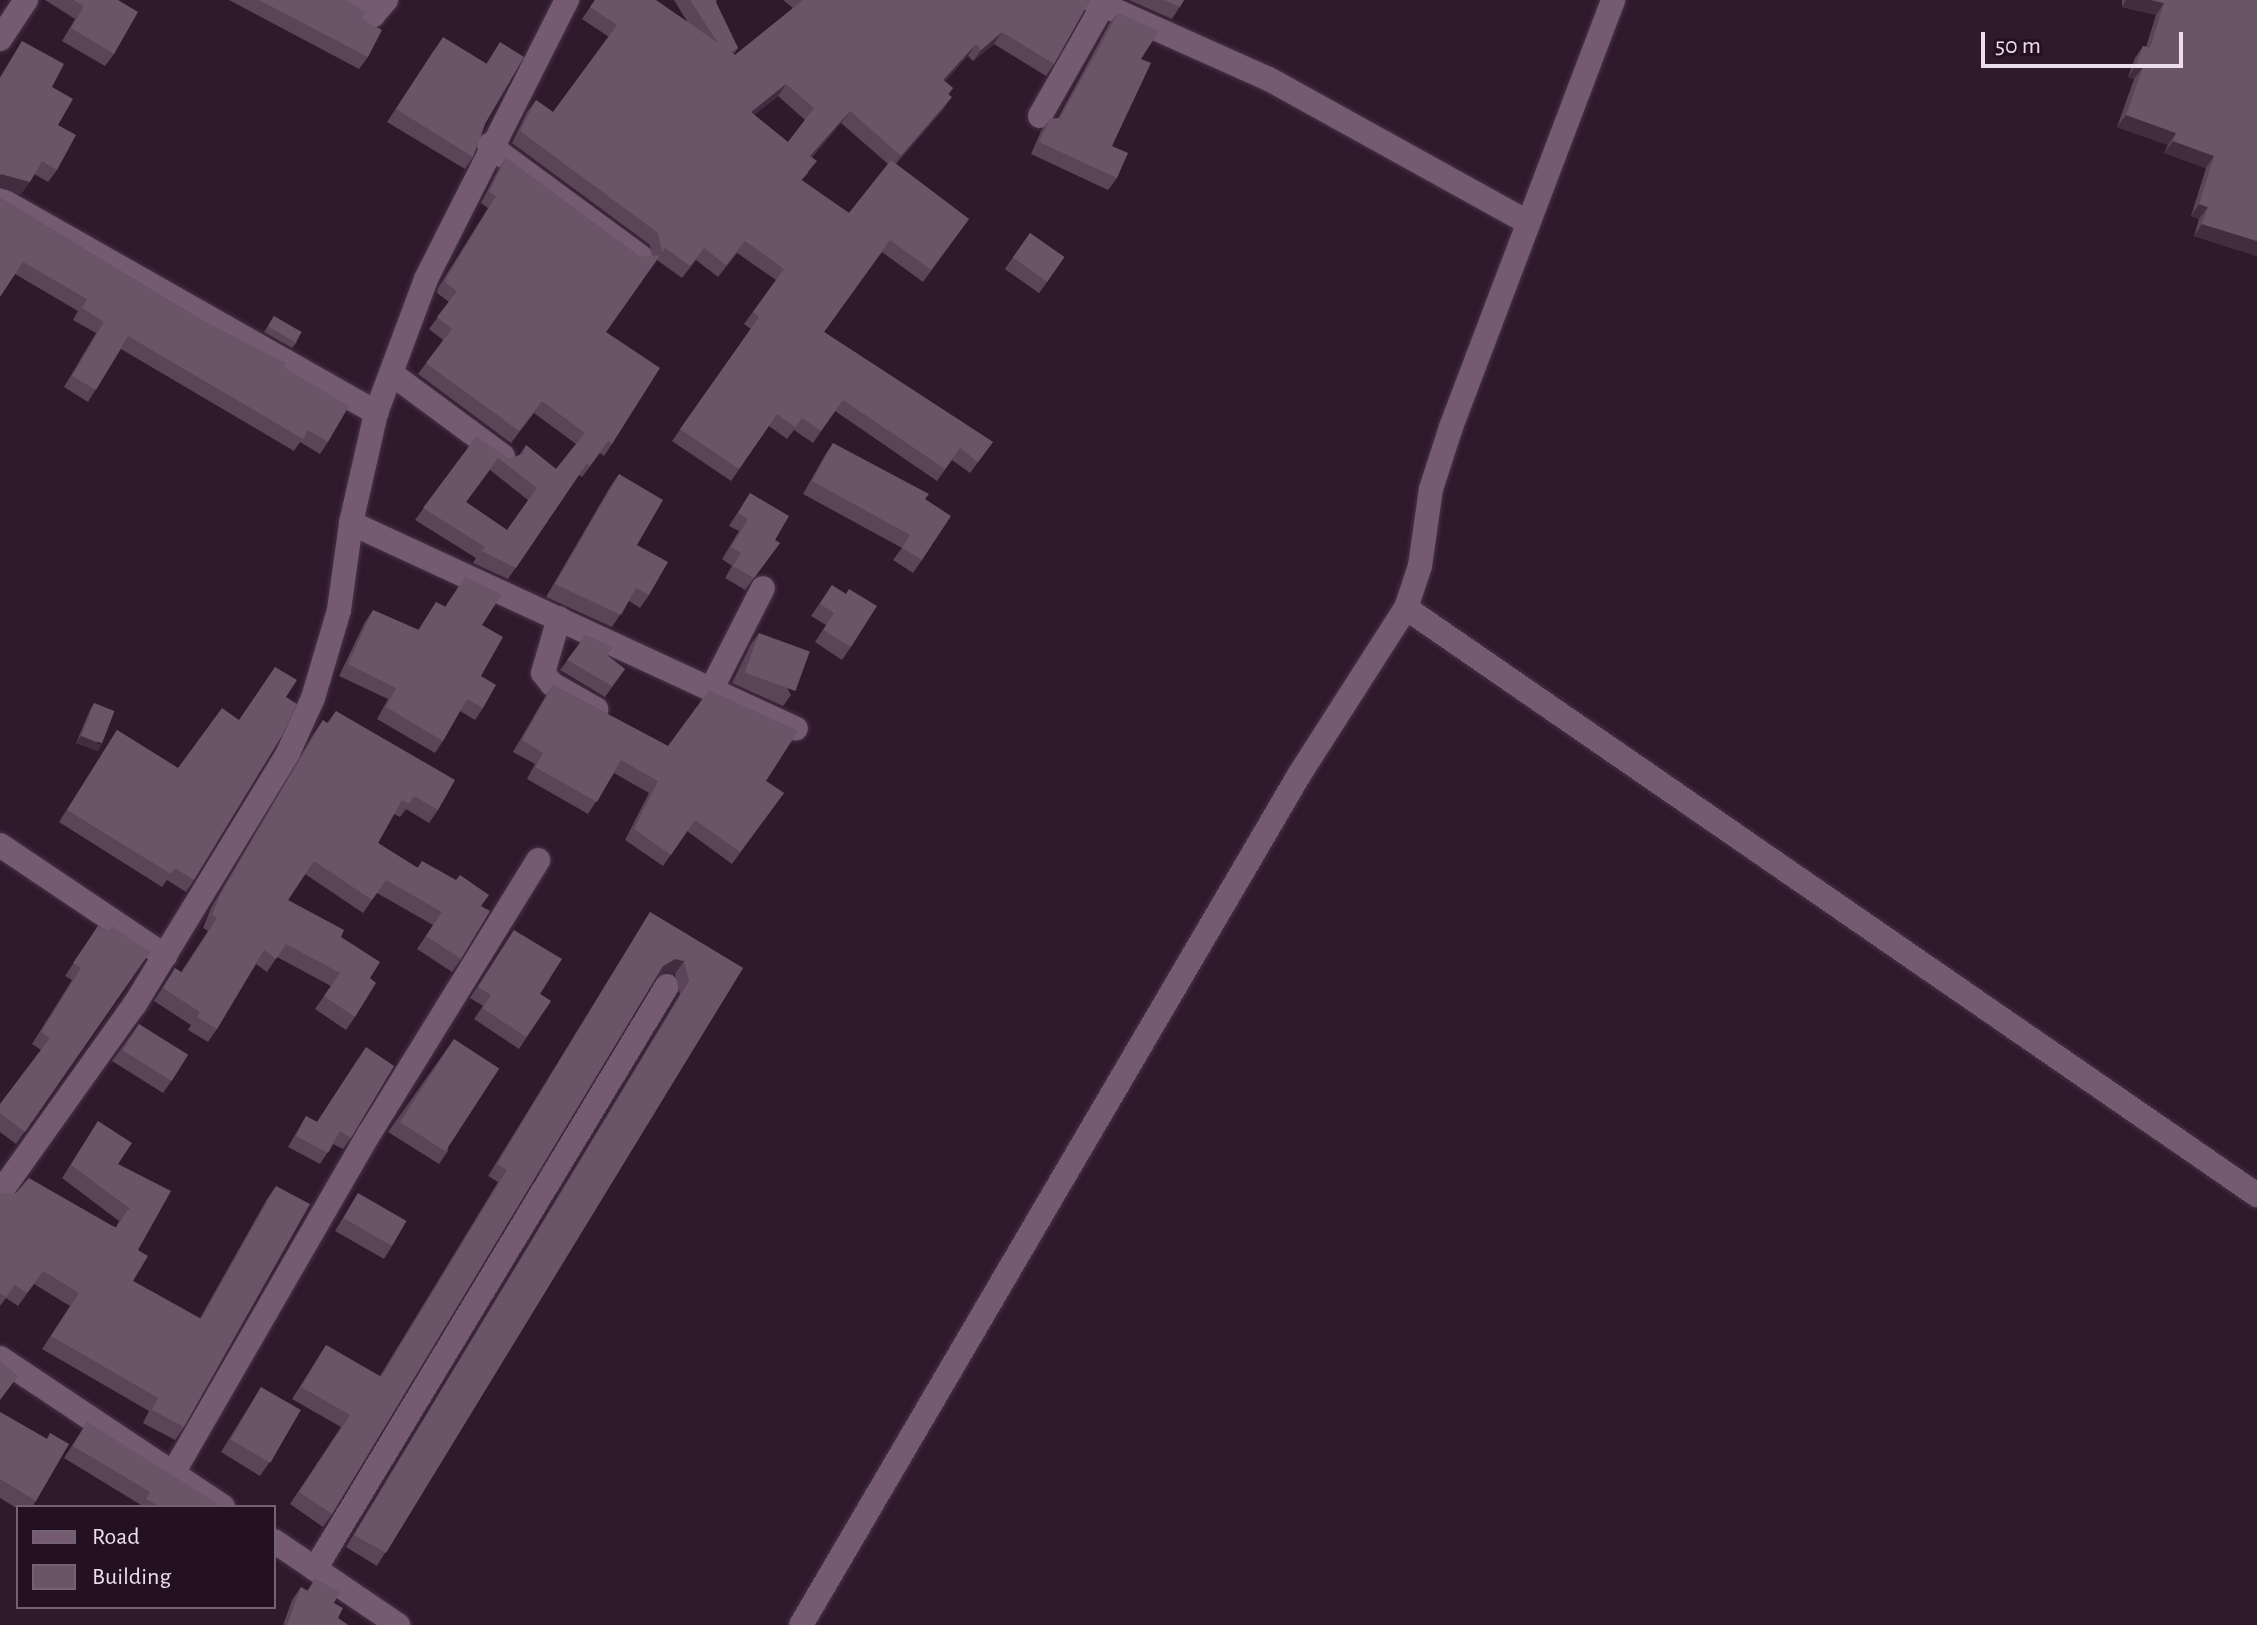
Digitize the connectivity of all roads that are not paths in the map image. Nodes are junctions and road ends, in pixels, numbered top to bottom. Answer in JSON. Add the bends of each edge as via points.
{"nodes":[{"id":1,"x":26,"y":0,"type":"edge"},
{"id":2,"x":344,"y":0,"type":"edge"},
{"id":3,"x":386,"y":0,"type":"edge"},
{"id":4,"x":567,"y":0,"type":"edge"},
{"id":5,"x":1613,"y":0,"type":"edge"},
{"id":6,"x":1100,"y":2,"type":"edge"},
{"id":7,"x":0,"y":39,"type":"edge"},
{"id":8,"x":1040,"y":116,"type":"dead end"},
{"id":9,"x":489,"y":145,"type":"junction"},
{"id":10,"x":0,"y":199,"type":"edge"},
{"id":11,"x":1527,"y":222,"type":"junction"},
{"id":12,"x":641,"y":257,"type":"edge"},
{"id":13,"x":392,"y":374,"type":"junction"},
{"id":14,"x":376,"y":413,"type":"junction"},
{"id":15,"x":503,"y":456,"type":"edge"},
{"id":16,"x":351,"y":523,"type":"junction"},
{"id":17,"x":763,"y":588,"type":"dead end"},
{"id":18,"x":1406,"y":608,"type":"junction"},
{"id":19,"x":559,"y":618,"type":"junction"},
{"id":20,"x":712,"y":688,"type":"junction"},
{"id":21,"x":313,"y":698,"type":"junction"},
{"id":22,"x":340,"y":714,"type":"edge"},
{"id":23,"x":607,"y":715,"type":"edge"},
{"id":24,"x":796,"y":729,"type":"edge"},
{"id":25,"x":0,"y":845,"type":"edge"},
{"id":26,"x":538,"y":860,"type":"dead end"},
{"id":27,"x":165,"y":956,"type":"junction"},
{"id":28,"x":667,"y":986,"type":"dead end"},
{"id":29,"x":0,"y":1193,"type":"edge"},
{"id":30,"x":2257,"y":1195,"type":"edge"},
{"id":31,"x":0,"y":1358,"type":"edge"},
{"id":32,"x":173,"y":1473,"type":"junction"},
{"id":33,"x":220,"y":1505,"type":"edge"},
{"id":34,"x":276,"y":1542,"type":"edge"},
{"id":35,"x":315,"y":1569,"type":"junction"},
{"id":36,"x":398,"y":1625,"type":"edge"},
{"id":37,"x":801,"y":1625,"type":"edge"}],
"edges":[{"from":1,"to":7,"type":"street"},
{"from":2,"to":3,"type":"street","via":[[373,15]]},
{"from":4,"to":9,"type":"street","via":[[549,43]]},
{"from":5,"to":11,"type":"street"},
{"from":6,"to":8,"type":"street"},
{"from":6,"to":11,"type":"street","via":[[1269,79]]},
{"from":9,"to":12,"type":"street"},
{"from":9,"to":13,"type":"street","via":[[426,279]]},
{"from":10,"to":14,"type":"street"},
{"from":11,"to":18,"type":"street","via":[[1431,489],[1420,566]]},
{"from":13,"to":14,"type":"street"},
{"from":13,"to":15,"type":"street"},
{"from":14,"to":16,"type":"street"},
{"from":16,"to":19,"type":"street"},
{"from":16,"to":21,"type":"street","via":[[339,610]]},
{"from":17,"to":20,"type":"street"},
{"from":18,"to":30,"type":"street"},
{"from":18,"to":37,"type":"street","via":[[1299,775]]},
{"from":19,"to":20,"type":"street"},
{"from":19,"to":23,"type":"street","via":[[543,673],[552,684]]},
{"from":20,"to":24,"type":"street"},
{"from":21,"to":22,"type":"street"},
{"from":21,"to":27,"type":"street","via":[[288,753]]},
{"from":25,"to":27,"type":"street"},
{"from":26,"to":32,"type":"street","via":[[369,1134]]},
{"from":27,"to":29,"type":"street"},
{"from":28,"to":35,"type":"street"},
{"from":31,"to":32,"type":"street"},
{"from":32,"to":33,"type":"street"},
{"from":34,"to":35,"type":"street"},
{"from":35,"to":36,"type":"street"}]}
